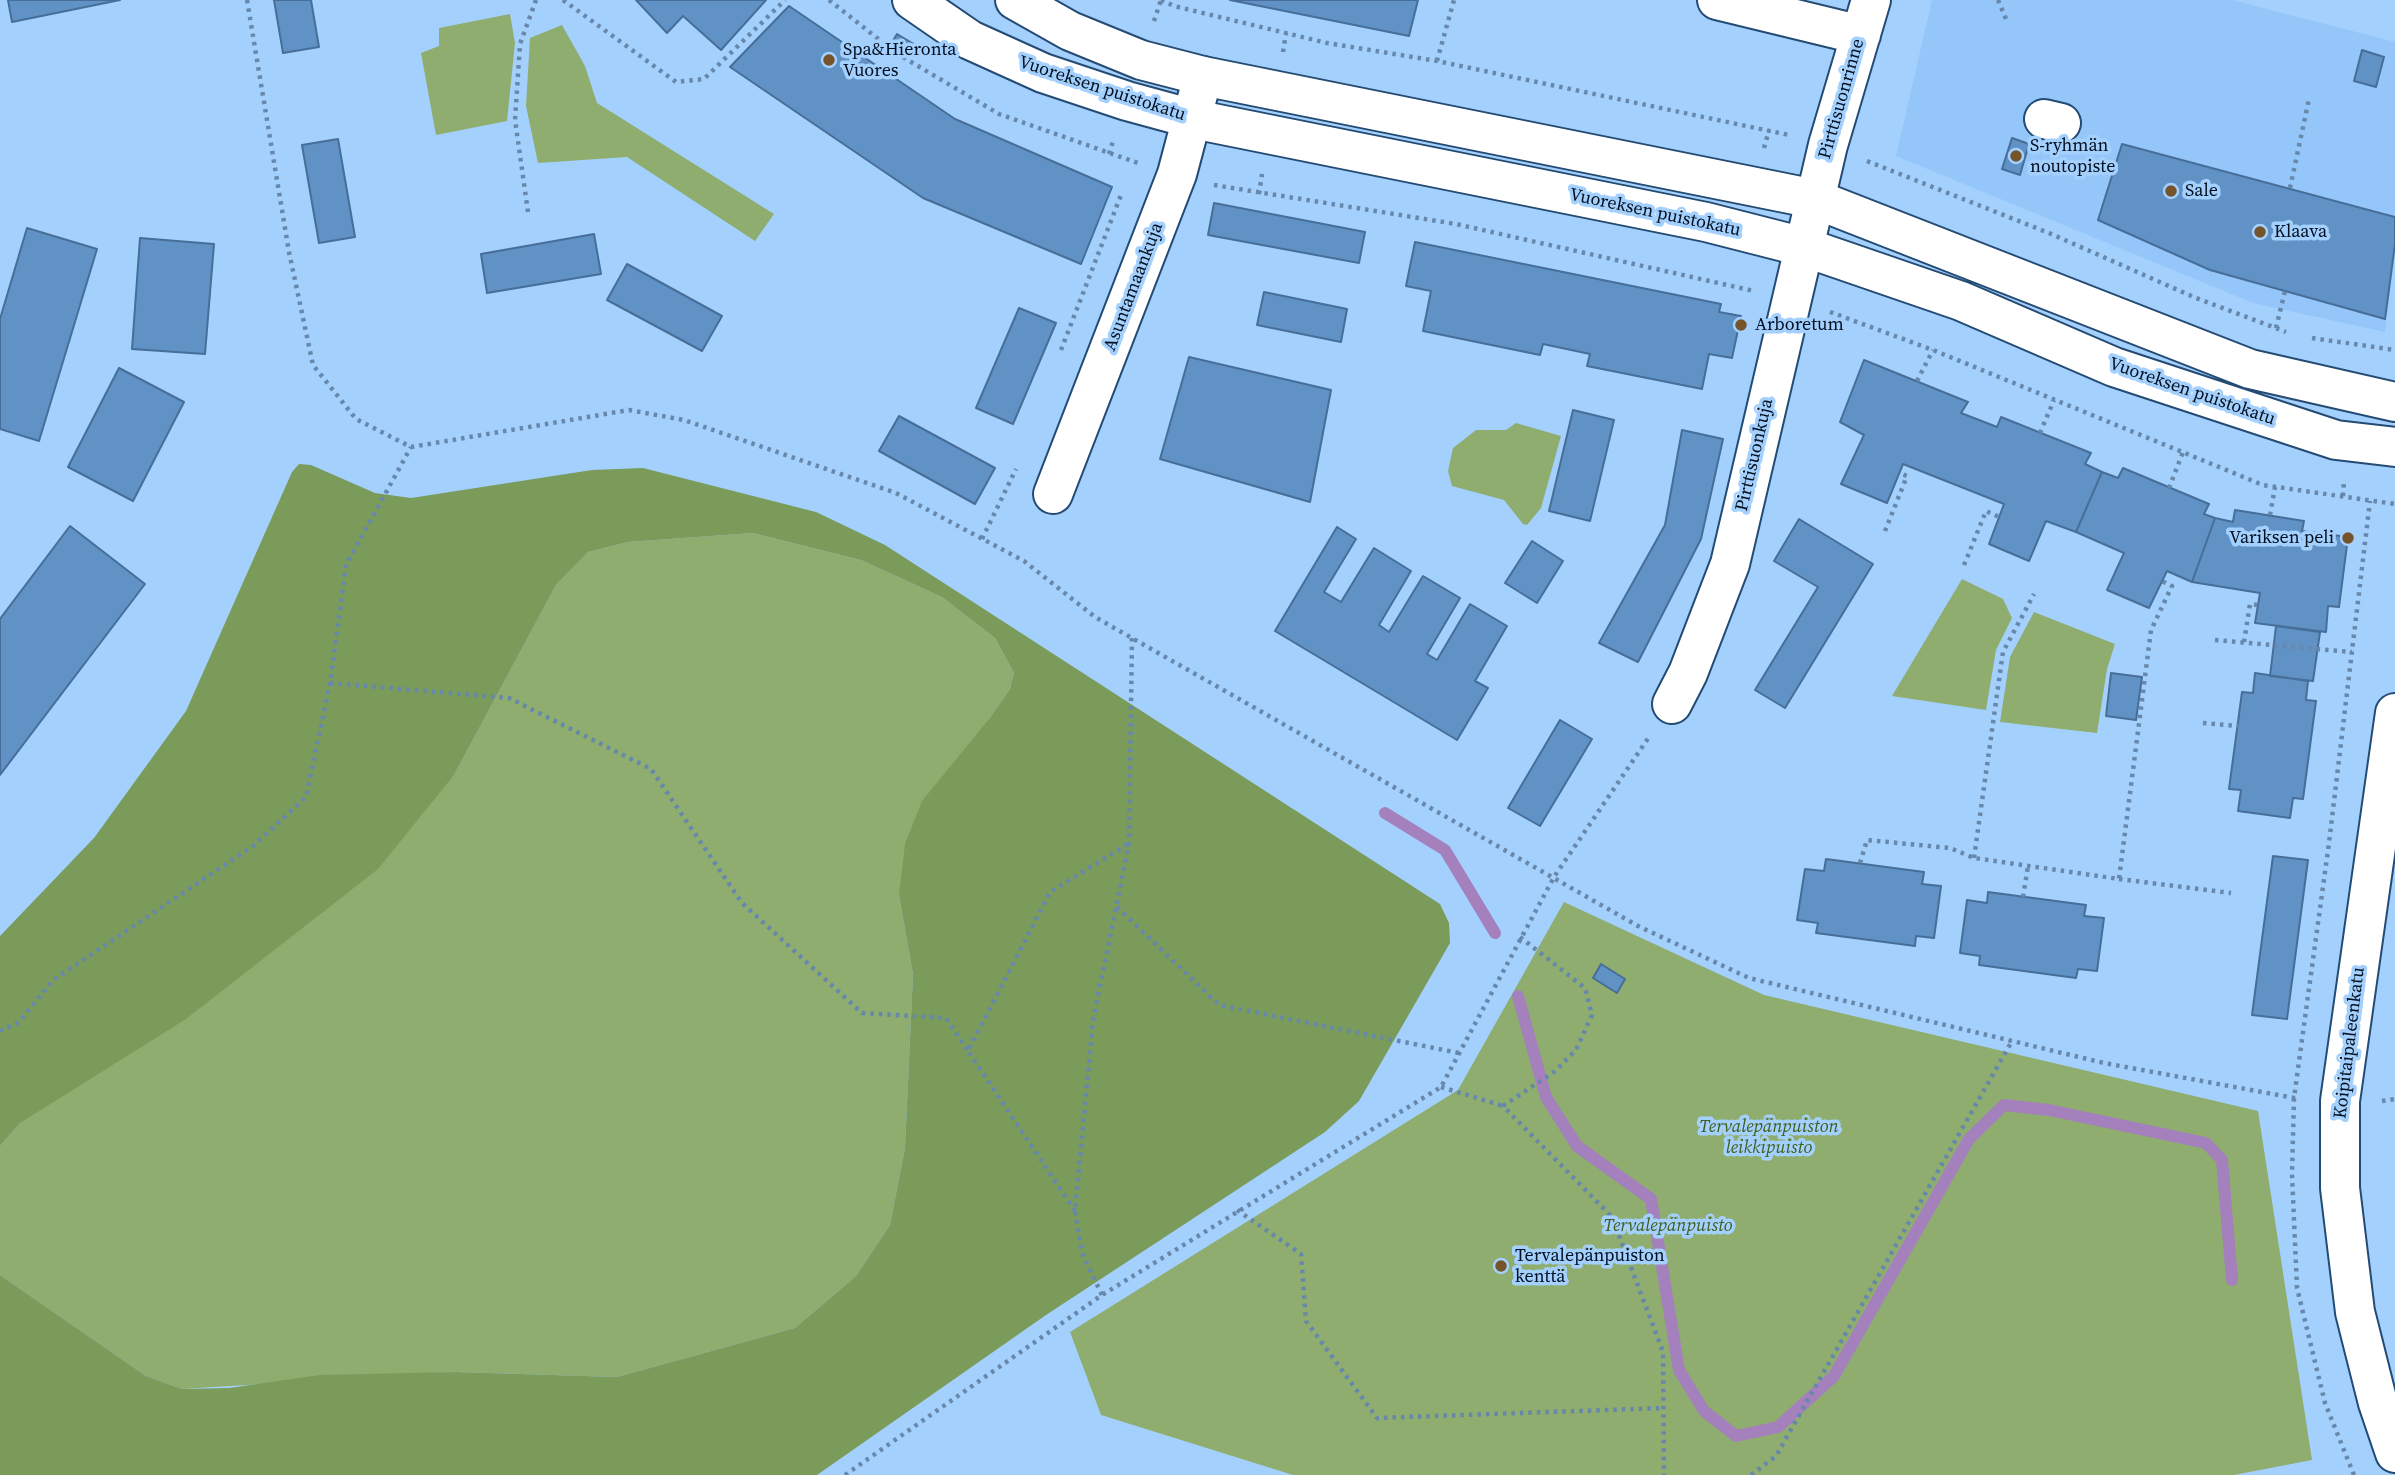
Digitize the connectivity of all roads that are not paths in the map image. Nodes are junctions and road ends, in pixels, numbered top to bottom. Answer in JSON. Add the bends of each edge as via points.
{"nodes":[{"id":1,"x":912,"y":0,"type":"edge"},
{"id":2,"x":1014,"y":0,"type":"edge"},
{"id":3,"x":1717,"y":0,"type":"edge"},
{"id":4,"x":1866,"y":18,"type":"edge"},
{"id":5,"x":1203,"y":76,"type":"junction"},
{"id":6,"x":1193,"y":119,"type":"junction"},
{"id":7,"x":1815,"y":199,"type":"junction"},
{"id":8,"x":1804,"y":247,"type":"junction"},
{"id":9,"x":2395,"y":402,"type":"edge"},
{"id":10,"x":2395,"y":447,"type":"edge"},
{"id":11,"x":1053,"y":494,"type":"dead end"},
{"id":12,"x":1672,"y":704,"type":"road end"},
{"id":13,"x":2395,"y":713,"type":"edge"},
{"id":14,"x":2395,"y":1453,"type":"edge"}],
"edges":[{"from":1,"to":6,"type":"main road","name":"Vuoreksen puistokatu","via":[[970,40],[1043,73]]},
{"from":2,"to":5,"type":"main road","via":[[1070,31],[1141,61]]},
{"from":3,"to":4,"type":"main road"},
{"from":4,"to":7,"type":"main road","name":"Pirttisuonrinne"},
{"from":5,"to":6,"type":"main road","name":"Asuntamaankuja"},
{"from":5,"to":7,"type":"main road"},
{"from":6,"to":8,"type":"main road","name":"Vuoreksen puistokatu","via":[[1706,222]]},
{"from":6,"to":11,"type":"main road","name":"Asuntamaankuja","via":[[1177,174]]},
{"from":7,"to":8,"type":"main road","name":"Pirttisuonkuja"},
{"from":7,"to":9,"type":"main road","via":[[2250,369]]},
{"from":8,"to":10,"type":"main road","name":"Vuoreksen puistokatu","via":[[1961,301],[2114,367],[2336,440]]},
{"from":8,"to":12,"type":"main road","name":"Pirttisuonkuja","via":[[1730,564]]},
{"from":13,"to":14,"type":"main road","name":"Koipitaipaleenkatu","via":[[2340,1101],[2340,1176],[2355,1312]]}]}
